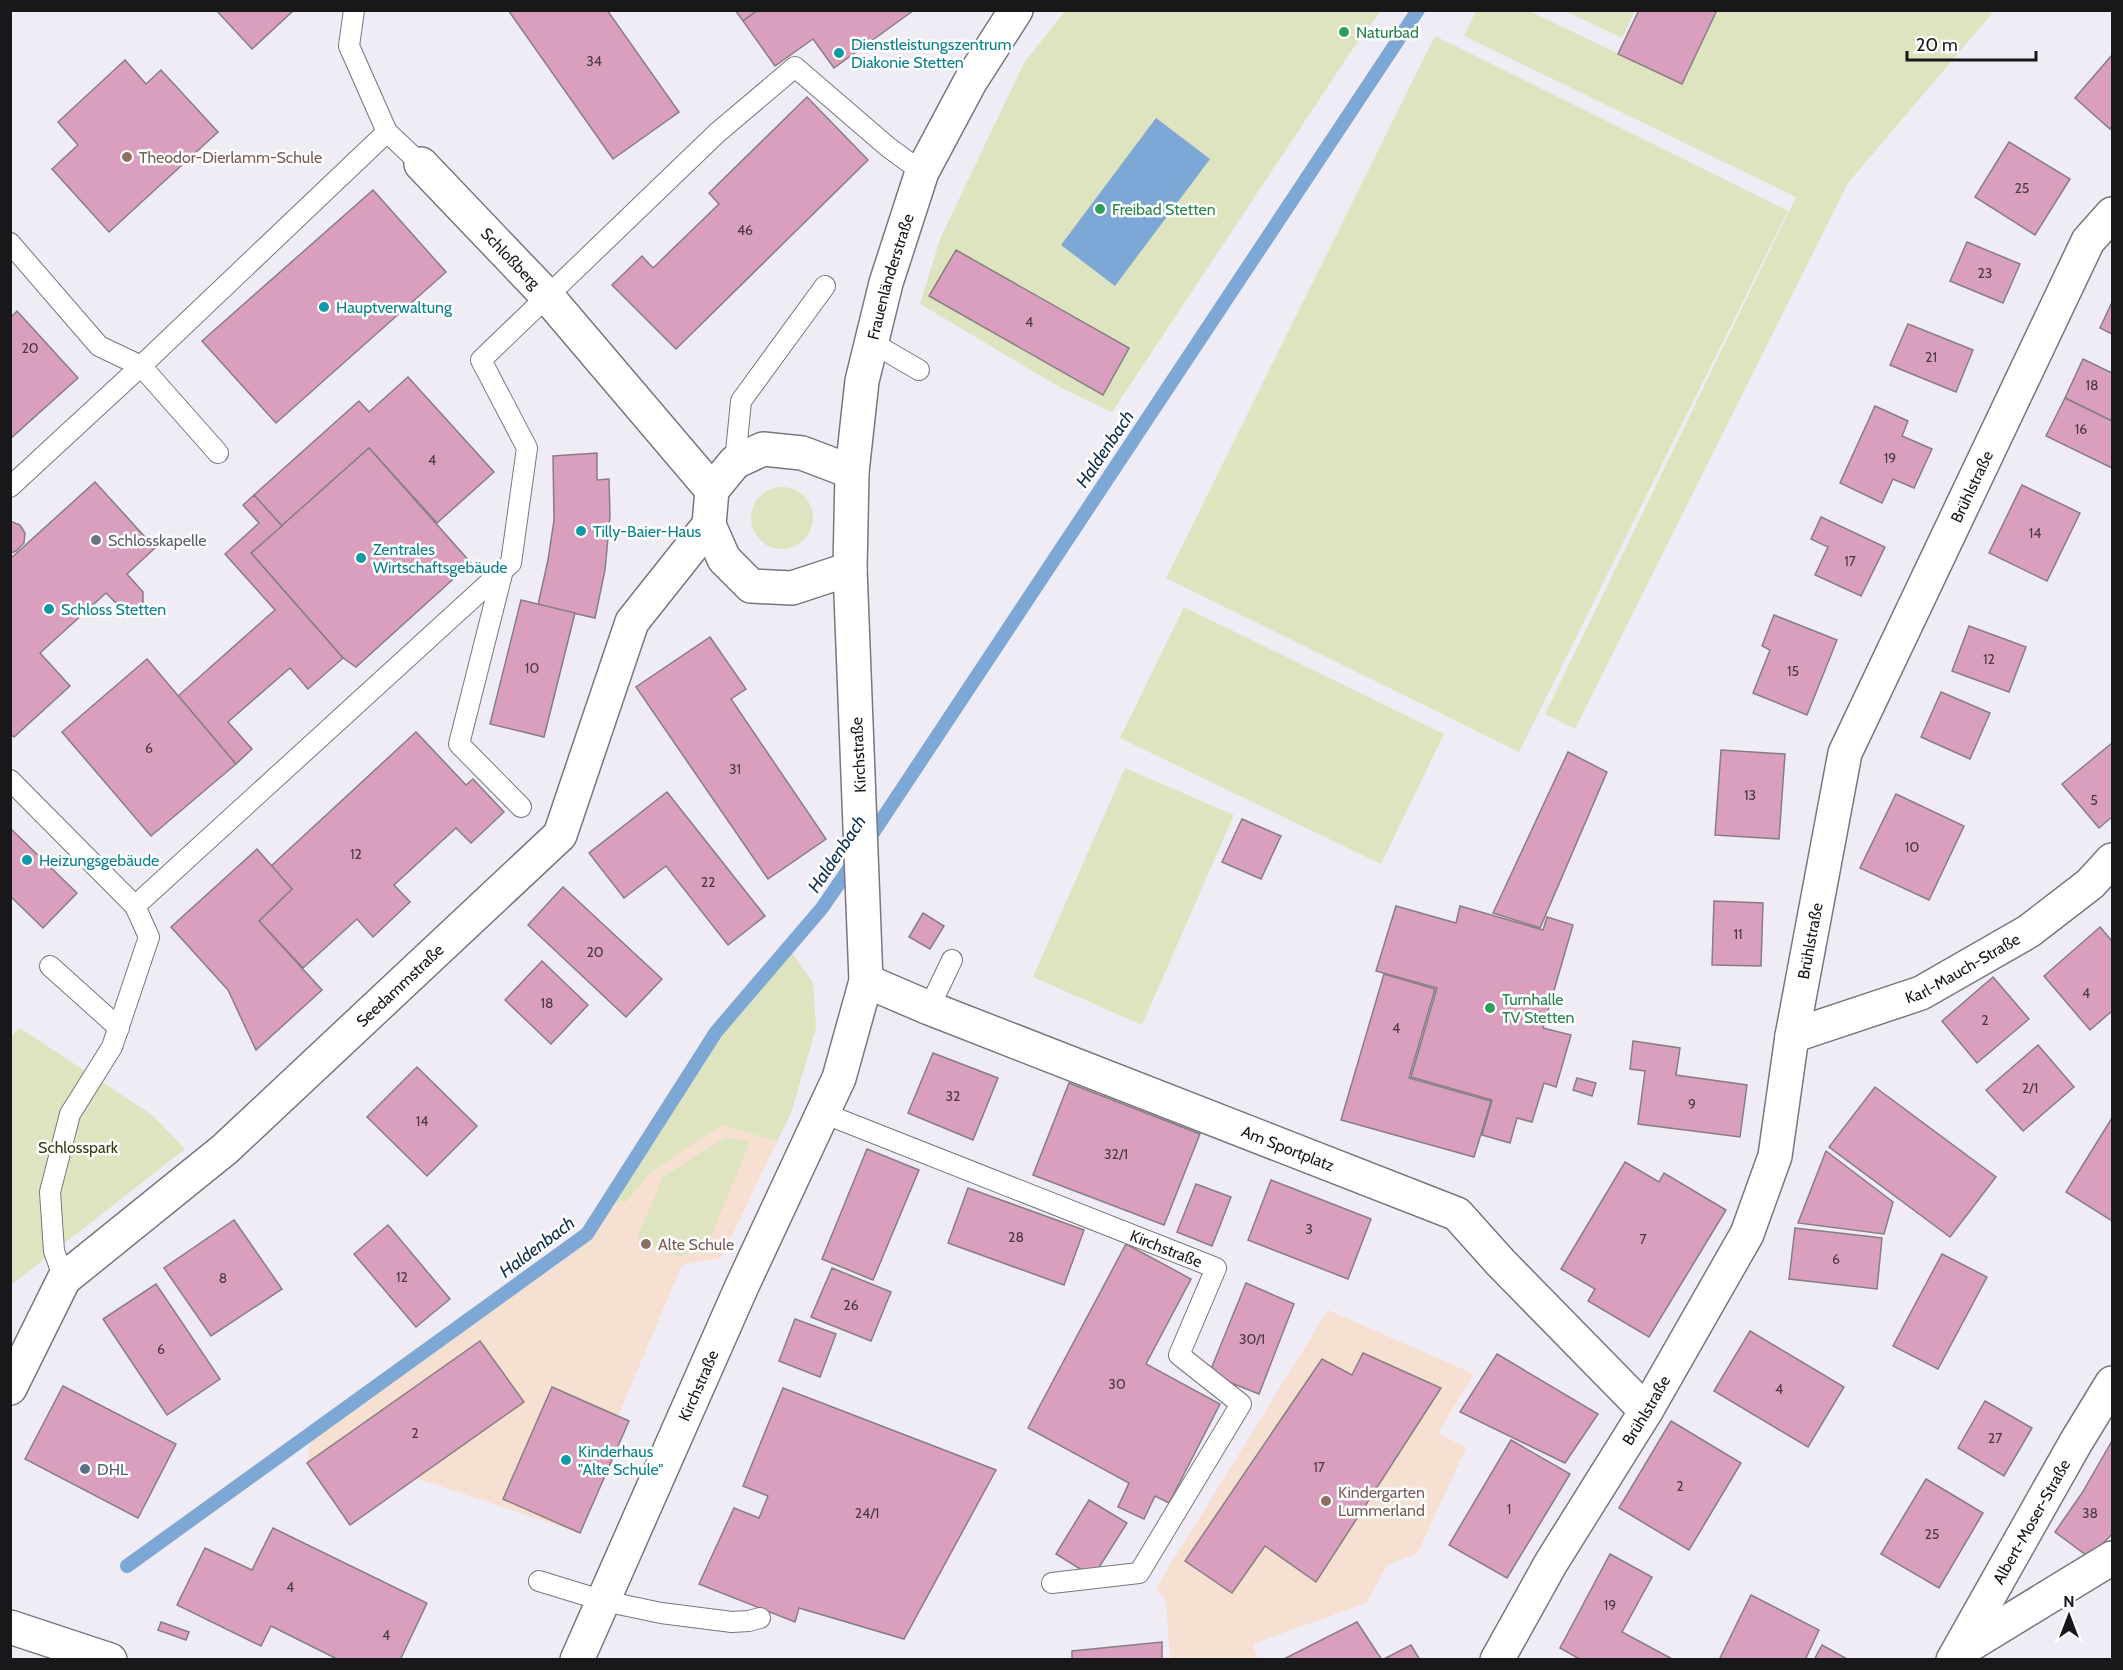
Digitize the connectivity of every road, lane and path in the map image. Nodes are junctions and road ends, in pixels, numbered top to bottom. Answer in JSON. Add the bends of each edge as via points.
{"nodes":[{"id":1,"x":354,"y":10,"type":"edge"},
{"id":2,"x":1016,"y":10,"type":"edge"},
{"id":3,"x":387,"y":132,"type":"junction"},
{"id":4,"x":421,"y":164,"type":"joint"},
{"id":5,"x":922,"y":172,"type":"junction"},
{"id":6,"x":2112,"y":214,"type":"edge"},
{"id":7,"x":10,"y":243,"type":"edge"},
{"id":8,"x":825,"y":286,"type":"dead end"},
{"id":9,"x":547,"y":296,"type":"junction"},
{"id":10,"x":871,"y":342,"type":"junction"},
{"id":11,"x":141,"y":366,"type":"junction"},
{"id":12,"x":919,"y":370,"type":"dead end"},
{"id":13,"x":218,"y":453,"type":"dead end"},
{"id":14,"x":735,"y":462,"type":"junction"},
{"id":15,"x":852,"y":472,"type":"junction"},
{"id":16,"x":10,"y":487,"type":"edge"},
{"id":17,"x":712,"y":490,"type":"junction"},
{"id":18,"x":709,"y":525,"type":"junction"},
{"id":19,"x":850,"y":569,"type":"junction"},
{"id":20,"x":503,"y":570,"type":"junction"},
{"id":21,"x":10,"y":780,"type":"edge"},
{"id":22,"x":521,"y":807,"type":"dead end"},
{"id":23,"x":2112,"y":860,"type":"edge"},
{"id":24,"x":135,"y":906,"type":"junction"},
{"id":25,"x":952,"y":960,"type":"dead end"},
{"id":26,"x":50,"y":966,"type":"dead end"},
{"id":27,"x":867,"y":981,"type":"junction"},
{"id":28,"x":929,"y":1008,"type":"junction"},
{"id":29,"x":118,"y":1028,"type":"junction"},
{"id":30,"x":1792,"y":1036,"type":"junction"},
{"id":31,"x":823,"y":1113,"type":"junction"},
{"id":32,"x":64,"y":1279,"type":"junction"},
{"id":33,"x":2112,"y":1383,"type":"edge"},
{"id":34,"x":10,"y":1388,"type":"edge"},
{"id":35,"x":1646,"y":1411,"type":"junction"},
{"id":36,"x":2112,"y":1558,"type":"edge"},
{"id":37,"x":539,"y":1581,"type":"dead end"},
{"id":38,"x":1052,"y":1582,"type":"dead end"},
{"id":39,"x":604,"y":1601,"type":"junction"},
{"id":40,"x":760,"y":1617,"type":"dead end"},
{"id":41,"x":10,"y":1627,"type":"edge"},
{"id":42,"x":1955,"y":1656,"type":"edge"},
{"id":43,"x":110,"y":1659,"type":"edge"},
{"id":44,"x":577,"y":1659,"type":"edge"},
{"id":45,"x":1497,"y":1659,"type":"edge"}],
"edges":[{"from":1,"to":3,"type":"lane","name":"Schloßberg","via":[[349,46]]},
{"from":2,"to":5,"type":"street","name":"Frauenländerstraße","via":[[970,82]]},
{"from":3,"to":4,"type":"lane","name":"Schloßberg"},
{"from":3,"to":11,"type":"lane"},
{"from":4,"to":9,"type":"street","name":"Schloßberg"},
{"from":5,"to":9,"type":"lane","via":[[795,68],[717,133]]},
{"from":5,"to":10,"type":"street","name":"Frauenländerstraße"},
{"from":6,"to":30,"type":"street","name":"Brühlstraße","via":[[2088,241],[1845,753]]},
{"from":7,"to":11,"type":"lane","via":[[99,346]]},
{"from":8,"to":14,"type":"lane","via":[[741,401]]},
{"from":9,"to":17,"type":"street","name":"Schloßberg"},
{"from":9,"to":20,"type":"lane","via":[[482,360],[527,448],[511,562]]},
{"from":10,"to":12,"type":"lane"},
{"from":10,"to":15,"type":"street","name":"Frauenländerstraße","via":[[862,381]]},
{"from":11,"to":13,"type":"lane"},
{"from":11,"to":16,"type":"lane"},
{"from":14,"to":15,"type":"street","via":[[763,449],[802,453]]},
{"from":14,"to":17,"type":"street"},
{"from":15,"to":19,"type":"street","name":"Frauenländerstraße"},
{"from":17,"to":18,"type":"street"},
{"from":18,"to":19,"type":"street","via":[[724,559],[752,586],[792,588]]},
{"from":18,"to":32,"type":"street","name":"Seedammstraße","via":[[632,622],[560,835],[225,1149]]},
{"from":19,"to":27,"type":"street","name":"Kirchstraße"},
{"from":20,"to":22,"type":"lane","via":[[459,744]]},
{"from":20,"to":24,"type":"lane"},
{"from":21,"to":24,"type":"lane"},
{"from":23,"to":30,"type":"street","name":"Karl-Mauch-Straße","via":[[2090,884],[2029,931],[1921,993]]},
{"from":24,"to":29,"type":"lane","via":[[149,937]]},
{"from":25,"to":28,"type":"lane"},
{"from":26,"to":29,"type":"lane"},
{"from":27,"to":28,"type":"street","name":"Am Sportplatz"},
{"from":27,"to":31,"type":"street","name":"Kirchstraße","via":[[839,1078]]},
{"from":28,"to":35,"type":"street","name":"Am Sportplatz","via":[[1457,1215]]},
{"from":29,"to":32,"type":"lane","via":[[112,1047],[69,1114],[50,1192],[54,1251]]},
{"from":30,"to":35,"type":"street","name":"Brühlstraße","via":[[1775,1156],[1747,1234]]},
{"from":31,"to":38,"type":"lane","name":"Kirchstraße","via":[[1216,1268],[1179,1355],[1241,1404],[1139,1573]]},
{"from":31,"to":39,"type":"street","name":"Kirchstraße","via":[[742,1286]]},
{"from":32,"to":34,"type":"street","name":"Seedammstraße"},
{"from":33,"to":42,"type":"street","name":"Albert-Moser-Straße"},
{"from":35,"to":45,"type":"street","name":"Brühlstraße","via":[[1551,1563]]},
{"from":36,"to":42,"type":"street"},
{"from":37,"to":39,"type":"lane"},
{"from":39,"to":40,"type":"lane","via":[[732,1622]]},
{"from":39,"to":44,"type":"street","name":"Kirchstraße"},
{"from":41,"to":43,"type":"street"}]}
